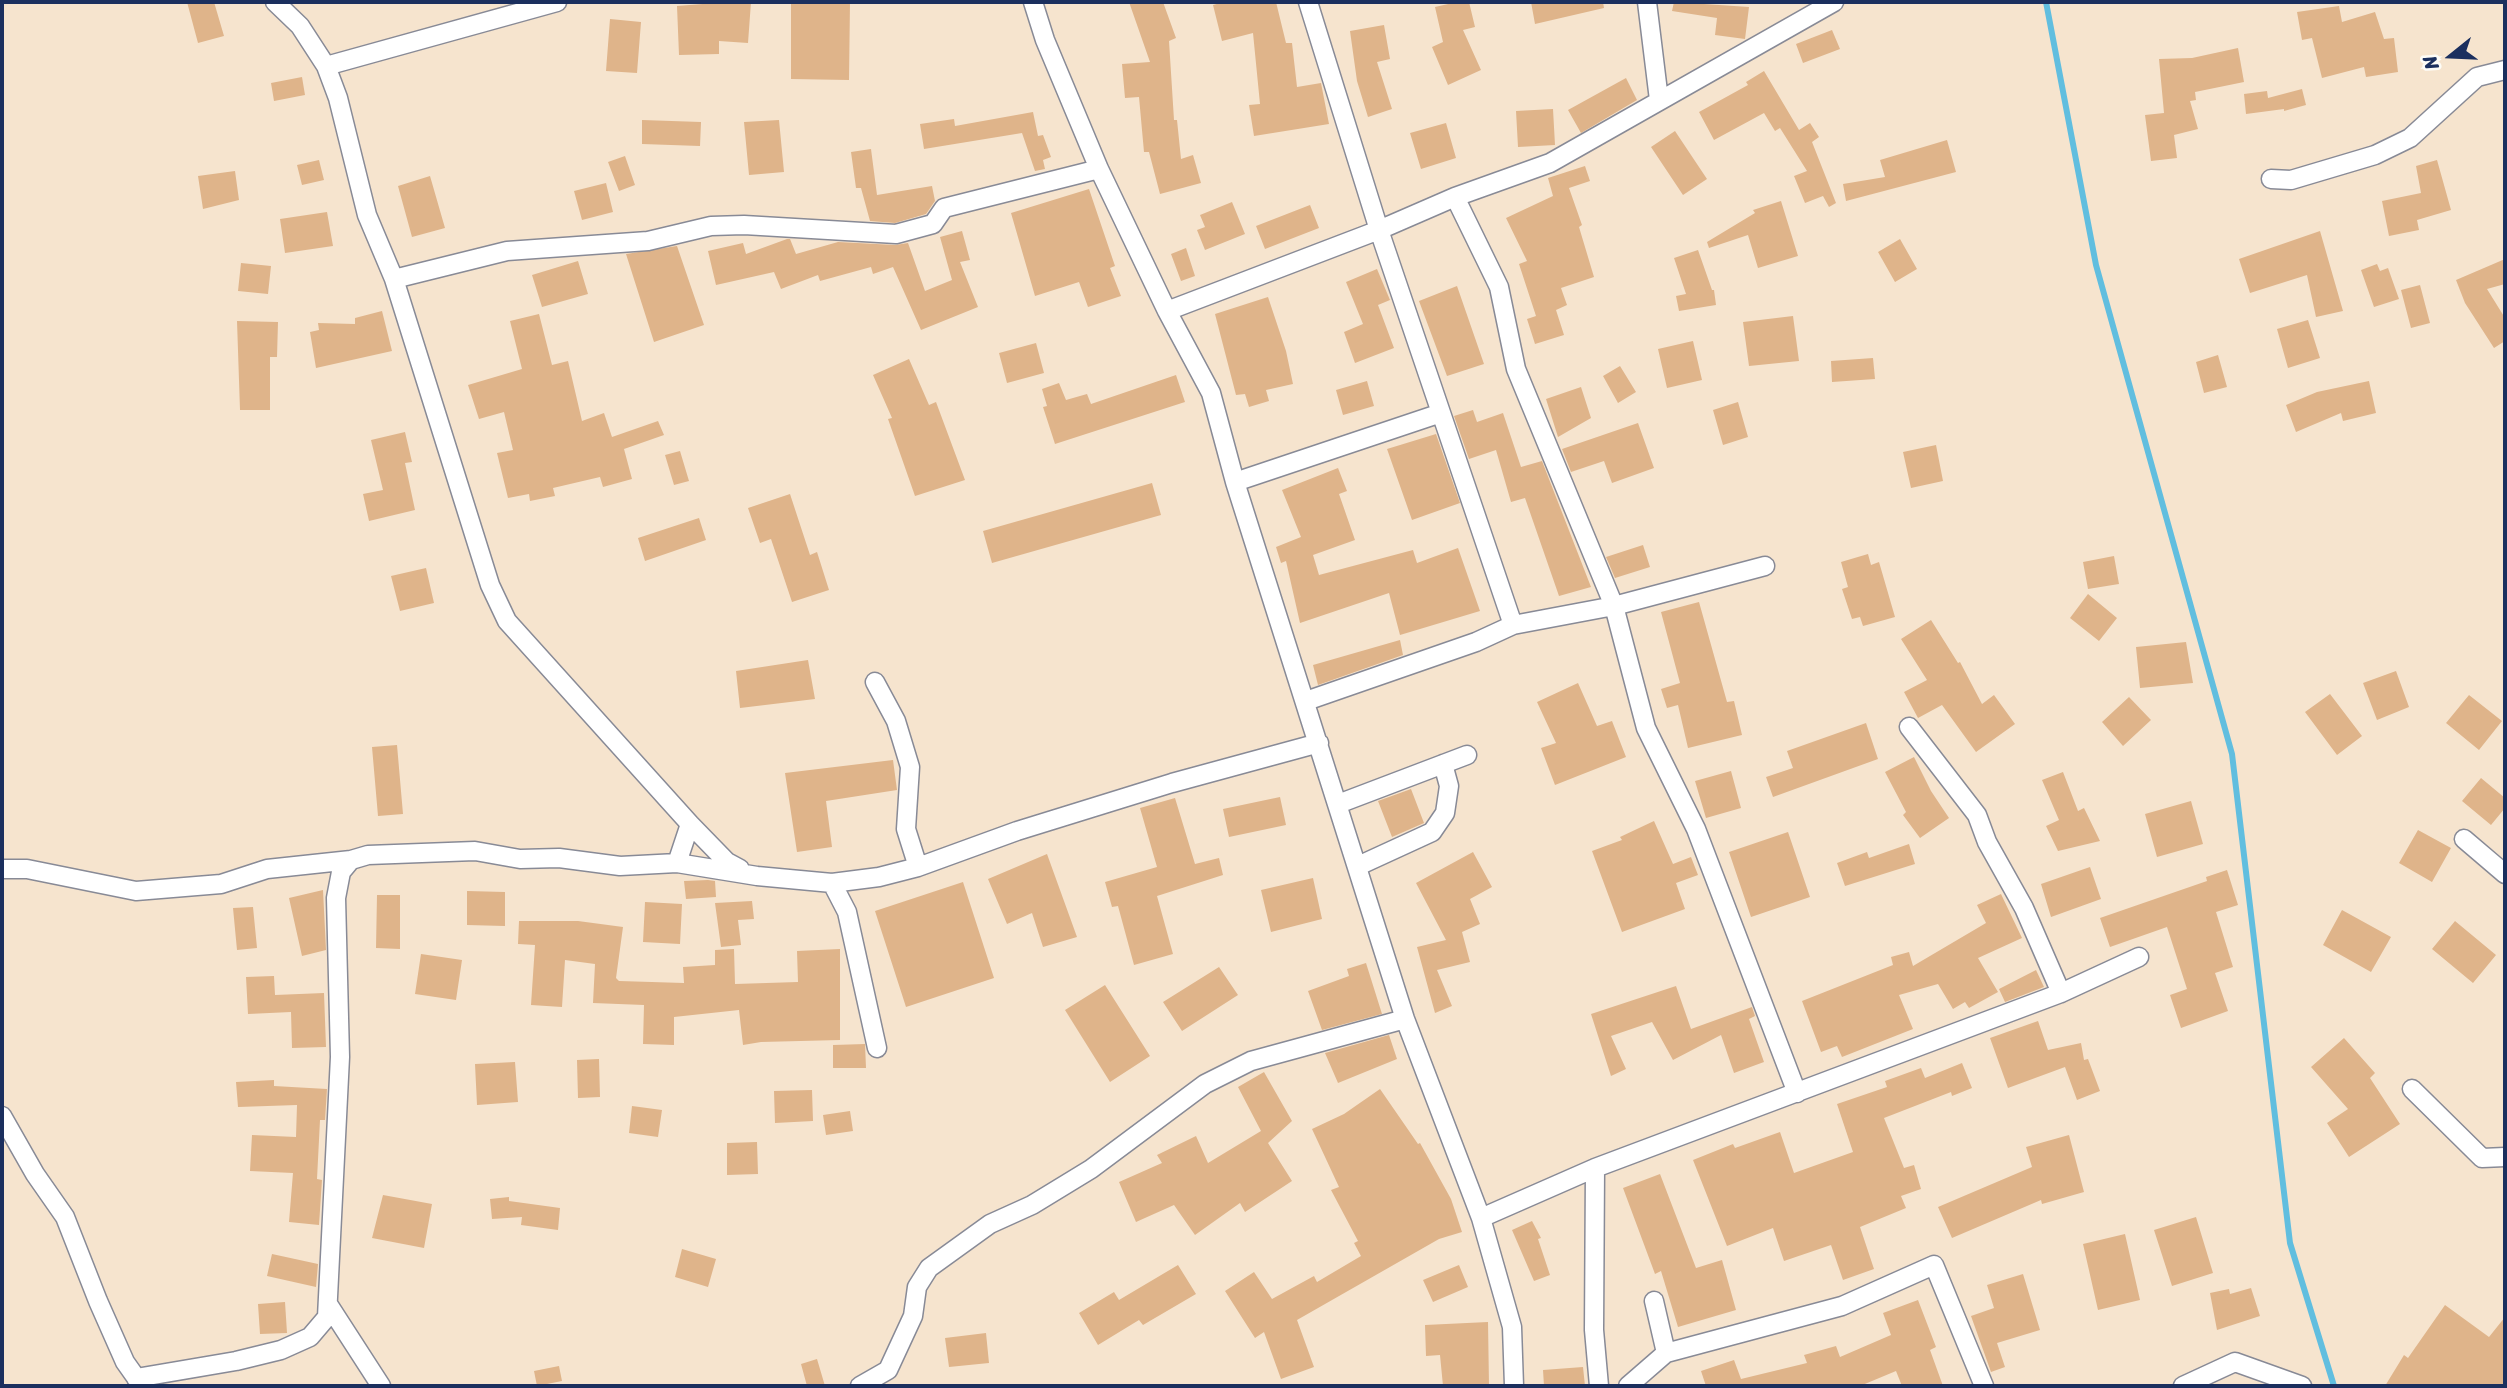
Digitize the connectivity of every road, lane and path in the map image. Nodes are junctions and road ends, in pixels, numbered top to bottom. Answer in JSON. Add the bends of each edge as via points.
{"nodes":[{"id":1,"x":275,"y":2,"type":"edge"},
{"id":2,"x":558,"y":2,"type":"edge"},
{"id":3,"x":1033,"y":2,"type":"edge"},
{"id":4,"x":1308,"y":2,"type":"edge"},
{"id":5,"x":1647,"y":2,"type":"edge"},
{"id":6,"x":1833,"y":2,"type":"edge"},
{"id":7,"x":326,"y":66,"type":"junction"},
{"id":8,"x":2505,"y":70,"type":"edge"},
{"id":9,"x":1659,"y":100,"type":"junction"},
{"id":10,"x":1099,"y":169,"type":"junction"},
{"id":11,"x":2271,"y":179,"type":"dead end"},
{"id":12,"x":1455,"y":197,"type":"junction"},
{"id":13,"x":1379,"y":230,"type":"junction"},
{"id":14,"x":394,"y":279,"type":"junction"},
{"id":15,"x":1167,"y":311,"type":"junction"},
{"id":16,"x":1441,"y":413,"type":"junction"},
{"id":17,"x":1235,"y":482,"type":"junction"},
{"id":18,"x":1765,"y":566,"type":"dead end"},
{"id":19,"x":1614,"y":606,"type":"junction"},
{"id":20,"x":1513,"y":625,"type":"junction"},
{"id":21,"x":875,"y":682,"type":"dead end"},
{"id":22,"x":1306,"y":701,"type":"junction"},
{"id":23,"x":1909,"y":727,"type":"dead end"},
{"id":24,"x":1319,"y":743,"type":"junction"},
{"id":25,"x":1467,"y":755,"type":"dead end"},
{"id":26,"x":1443,"y":764,"type":"junction"},
{"id":27,"x":1338,"y":804,"type":"junction"},
{"id":28,"x":690,"y":824,"type":"junction"},
{"id":29,"x":2464,"y":839,"type":"dead end"},
{"id":30,"x":351,"y":860,"type":"junction"},
{"id":31,"x":677,"y":863,"type":"junction"},
{"id":32,"x":1358,"y":866,"type":"junction"},
{"id":33,"x":918,"y":867,"type":"junction"},
{"id":34,"x":2,"y":869,"type":"edge"},
{"id":35,"x":753,"y":874,"type":"junction"},
{"id":36,"x":2505,"y":874,"type":"edge"},
{"id":37,"x":832,"y":883,"type":"junction"},
{"id":38,"x":2139,"y":957,"type":"dead end"},
{"id":39,"x":2061,"y":993,"type":"junction"},
{"id":40,"x":1405,"y":1019,"type":"junction"},
{"id":41,"x":877,"y":1048,"type":"dead end"},
{"id":42,"x":2412,"y":1089,"type":"dead end"},
{"id":43,"x":1797,"y":1093,"type":"junction"},
{"id":44,"x":2,"y":1116,"type":"edge"},
{"id":45,"x":2505,"y":1157,"type":"edge"},
{"id":46,"x":1595,"y":1168,"type":"junction"},
{"id":47,"x":1481,"y":1217,"type":"junction"},
{"id":48,"x":1654,"y":1301,"type":"dead end"},
{"id":49,"x":328,"y":1304,"type":"junction"},
{"id":50,"x":1666,"y":1353,"type":"junction"},
{"id":51,"x":139,"y":1382,"type":"edge"},
{"id":52,"x":381,"y":1386,"type":"edge"},
{"id":53,"x":860,"y":1386,"type":"edge"},
{"id":54,"x":1514,"y":1386,"type":"edge"},
{"id":55,"x":1599,"y":1386,"type":"edge"},
{"id":56,"x":1628,"y":1386,"type":"edge"},
{"id":57,"x":1984,"y":1386,"type":"edge"},
{"id":58,"x":2183,"y":1386,"type":"edge"},
{"id":59,"x":2302,"y":1386,"type":"edge"}],
"edges":[{"from":1,"to":7,"type":"street","via":[[300,26]]},
{"from":2,"to":7,"type":"street"},
{"from":3,"to":10,"type":"street"},
{"from":4,"to":13,"type":"street"},
{"from":5,"to":9,"type":"street"},
{"from":6,"to":9,"type":"street"},
{"from":7,"to":14,"type":"street","via":[[359,191]]},
{"from":8,"to":11,"type":"street","via":[[2477,77],[2410,138],[2375,155],[2291,180]]},
{"from":9,"to":12,"type":"street","via":[[1550,163]]},
{"from":10,"to":14,"type":"street","via":[[944,208],[933,225],[896,234],[711,226],[648,241],[507,251]]},
{"from":10,"to":15,"type":"street"},
{"from":12,"to":13,"type":"street"},
{"from":12,"to":19,"type":"street","via":[[1499,287],[1516,369]]},
{"from":13,"to":15,"type":"street"},
{"from":13,"to":16,"type":"street"},
{"from":14,"to":28,"type":"street","via":[[490,585],[507,621]]},
{"from":15,"to":17,"type":"street","via":[[1211,393]]},
{"from":16,"to":17,"type":"street"},
{"from":16,"to":20,"type":"street"},
{"from":17,"to":22,"type":"street"},
{"from":18,"to":19,"type":"street"},
{"from":19,"to":20,"type":"street"},
{"from":19,"to":43,"type":"street","via":[[1646,728],[1696,829]]},
{"from":20,"to":22,"type":"street"},
{"from":21,"to":33,"type":"street","via":[[896,721],[909,767],[906,829]]},
{"from":22,"to":24,"type":"street"},
{"from":23,"to":39,"type":"street","via":[[1977,815]]},
{"from":24,"to":27,"type":"street"},
{"from":24,"to":33,"type":"street","via":[[1172,783]]},
{"from":25,"to":26,"type":"street"},
{"from":26,"to":27,"type":"street"},
{"from":26,"to":32,"type":"street","via":[[1449,786],[1445,813],[1432,832]]},
{"from":27,"to":32,"type":"street"},
{"from":28,"to":31,"type":"street"},
{"from":28,"to":35,"type":"street","via":[[727,862]]},
{"from":29,"to":36,"type":"street"},
{"from":30,"to":31,"type":"street","via":[[368,855],[475,851],[620,866]]},
{"from":30,"to":34,"type":"street","via":[[267,870],[222,884],[136,891],[27,869]]},
{"from":30,"to":49,"type":"street","via":[[341,872],[336,898],[340,1058]]},
{"from":31,"to":35,"type":"street"},
{"from":32,"to":40,"type":"street"},
{"from":33,"to":37,"type":"street"},
{"from":35,"to":37,"type":"street"},
{"from":37,"to":41,"type":"street","via":[[847,912]]},
{"from":38,"to":39,"type":"street"},
{"from":39,"to":43,"type":"street"},
{"from":40,"to":47,"type":"street"},
{"from":40,"to":53,"type":"street","via":[[1251,1061],[1205,1084],[1091,1169],[990,1224],[929,1268],[917,1287],[913,1316],[888,1370]]},
{"from":42,"to":45,"type":"street","via":[[2482,1158]]},
{"from":43,"to":46,"type":"street"},
{"from":44,"to":51,"type":"street","via":[[65,1217],[97,1301]]},
{"from":46,"to":47,"type":"street"},
{"from":46,"to":55,"type":"street","via":[[1594,1330]]},
{"from":47,"to":54,"type":"street","via":[[1512,1327]]},
{"from":48,"to":50,"type":"street"},
{"from":49,"to":51,"type":"street","via":[[327,1317],[310,1337],[281,1350]]},
{"from":49,"to":52,"type":"street"},
{"from":50,"to":56,"type":"street"},
{"from":50,"to":57,"type":"street","via":[[1842,1306],[1934,1265]]},
{"from":58,"to":59,"type":"street","via":[[2235,1362]]}]}
